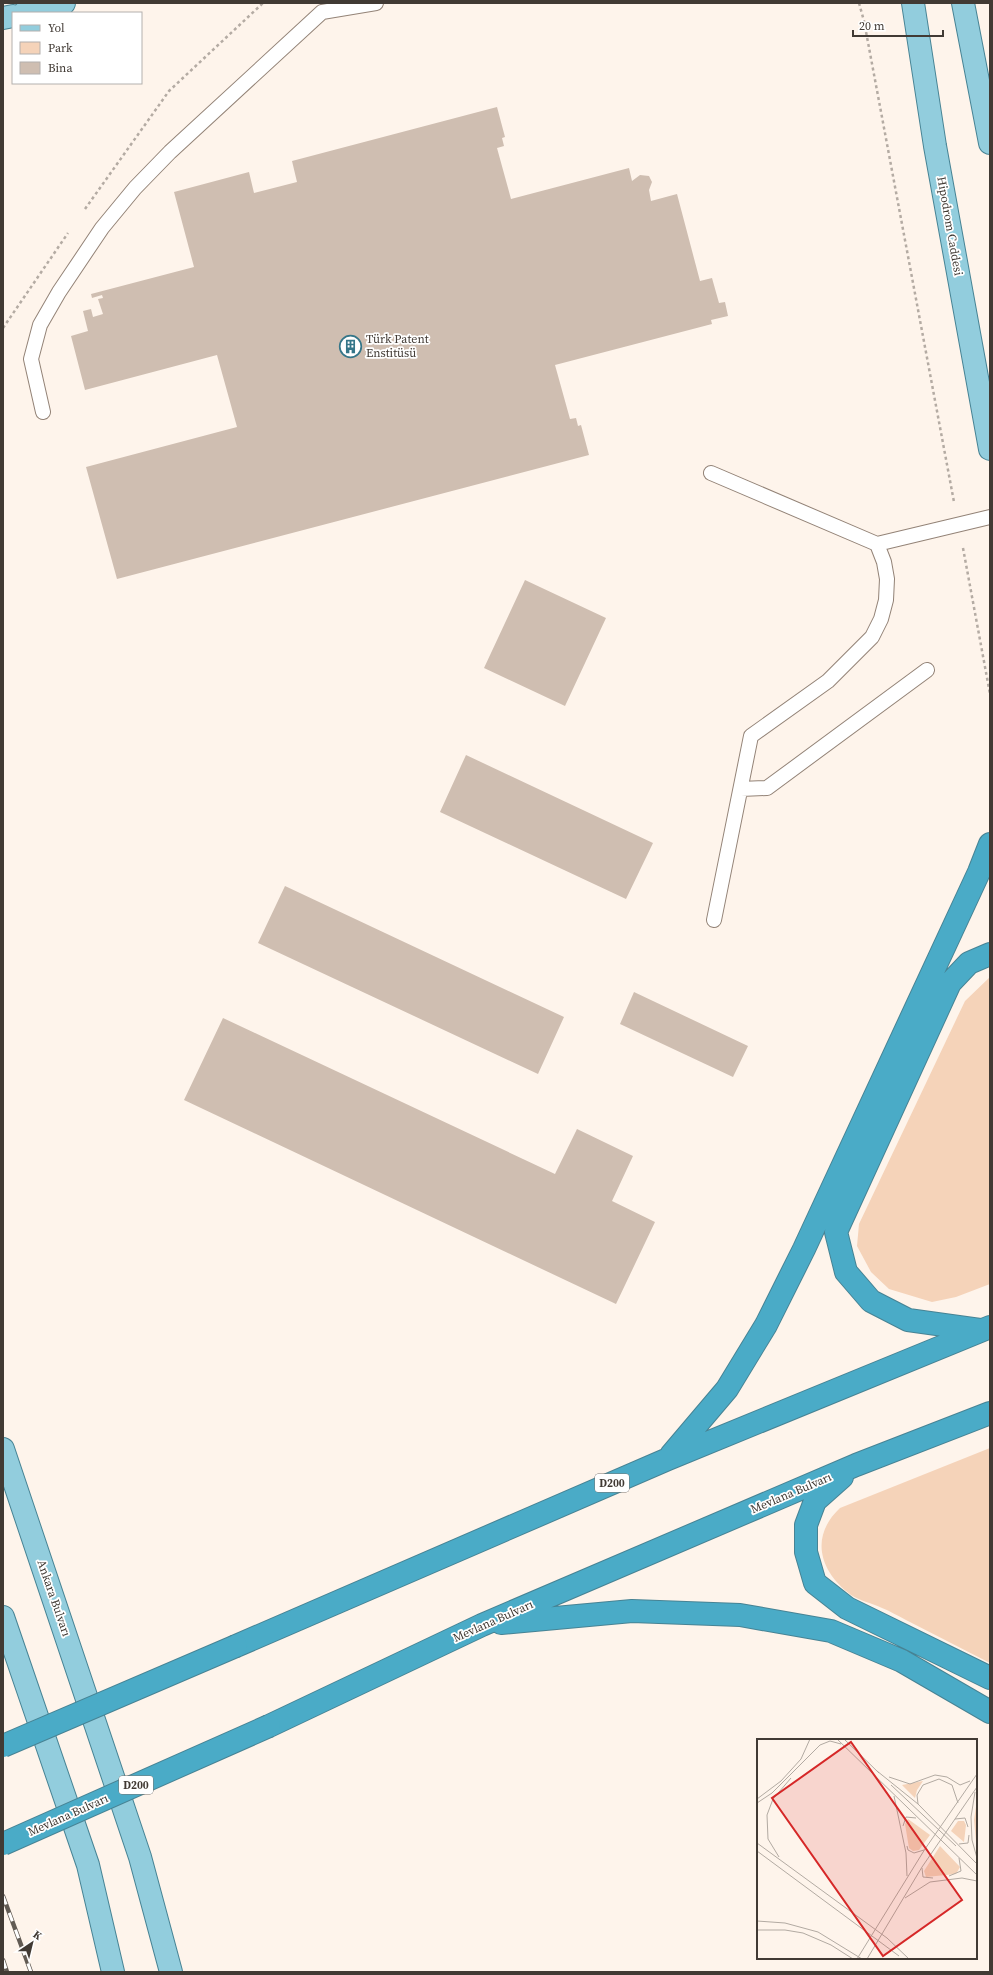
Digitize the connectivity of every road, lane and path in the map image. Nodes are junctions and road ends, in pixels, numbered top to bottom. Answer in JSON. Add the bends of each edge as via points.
{"nodes":[{"id":1,"x":64,"y":3,"type":"edge"},
{"id":2,"x":263,"y":3,"type":"edge"},
{"id":3,"x":376,"y":3,"type":"edge"},
{"id":4,"x":859,"y":3,"type":"edge"},
{"id":5,"x":913,"y":3,"type":"edge"},
{"id":6,"x":963,"y":3,"type":"edge"},
{"id":7,"x":28,"y":12,"type":"edge"},
{"id":8,"x":990,"y":143,"type":"edge"},
{"id":9,"x":81,"y":215,"type":"dead end"},
{"id":10,"x":72,"y":228,"type":"dead end"},
{"id":11,"x":3,"y":328,"type":"edge"},
{"id":12,"x":43,"y":412,"type":"dead end"},
{"id":13,"x":990,"y":449,"type":"edge"},
{"id":14,"x":711,"y":473,"type":"dead end"},
{"id":15,"x":990,"y":517,"type":"edge"},
{"id":16,"x":958,"y":524,"type":"junction"},
{"id":17,"x":877,"y":544,"type":"junction"},
{"id":18,"x":927,"y":670,"type":"dead end"},
{"id":19,"x":990,"y":694,"type":"edge"},
{"id":20,"x":741,"y":789,"type":"junction"},
{"id":21,"x":990,"y":844,"type":"edge"},
{"id":22,"x":714,"y":920,"type":"dead end"},
{"id":23,"x":990,"y":954,"type":"edge"},
{"id":24,"x":985,"y":1329,"type":"edge"},
{"id":25,"x":990,"y":1413,"type":"edge"},
{"id":26,"x":3,"y":1449,"type":"edge"},
{"id":27,"x":668,"y":1459,"type":"junction"},
{"id":28,"x":856,"y":1464,"type":"junction"},
{"id":29,"x":3,"y":1616,"type":"edge"},
{"id":30,"x":482,"y":1625,"type":"junction"},
{"id":31,"x":990,"y":1678,"type":"edge"},
{"id":32,"x":990,"y":1712,"type":"edge"},
{"id":33,"x":3,"y":1746,"type":"edge"},
{"id":34,"x":3,"y":1844,"type":"edge"},
{"id":35,"x":113,"y":1972,"type":"edge"},
{"id":36,"x":171,"y":1972,"type":"edge"}],
"edges":[{"from":1,"to":7,"type":"main road"},
{"from":2,"to":9,"type":"path","via":[[168,91]]},
{"from":3,"to":12,"type":"lane","via":[[322,12],[170,152],[107,222],[80,259],[40,326],[31,359]]},
{"from":4,"to":16,"type":"path"},
{"from":5,"to":13,"type":"main road","name":"Hipodrom Caddesi","via":[[935,146]]},
{"from":6,"to":8,"type":"main road"},
{"from":10,"to":11,"type":"path"},
{"from":14,"to":17,"type":"lane"},
{"from":15,"to":16,"type":"lane"},
{"from":16,"to":17,"type":"lane"},
{"from":16,"to":19,"type":"path"},
{"from":17,"to":20,"type":"lane","via":[[887,579],[886,600],[881,619],[872,637],[828,681],[751,736]]},
{"from":18,"to":20,"type":"lane","via":[[767,788]]},
{"from":20,"to":22,"type":"lane"},
{"from":21,"to":27,"type":"highway","via":[[804,1249],[766,1325],[727,1389]]},
{"from":23,"to":24,"type":"highway","via":[[969,963],[950,983],[836,1232],[846,1272],[871,1301],[908,1320]]},
{"from":24,"to":27,"type":"highway","number":"D200"},
{"from":25,"to":28,"type":"highway","name":"Mevlana Bulvarı","number":"D200"},
{"from":26,"to":36,"type":"main road","name":"Ankara Bulvarı","via":[[140,1857]]},
{"from":27,"to":33,"type":"highway","number":"D200","bridge":true},
{"from":28,"to":30,"type":"highway","name":"Mevlana Bulvarı","number":"D200"},
{"from":28,"to":31,"type":"highway","via":[[815,1501],[806,1525],[806,1552],[815,1583],[846,1608]]},
{"from":29,"to":35,"type":"main road","via":[[88,1865]]},
{"from":30,"to":32,"type":"highway","via":[[632,1611],[740,1615],[831,1630],[902,1661]]},
{"from":30,"to":34,"type":"highway","name":"Mevlana Bulvarı","number":"D200","bridge":true,"via":[[269,1726]]}]}
